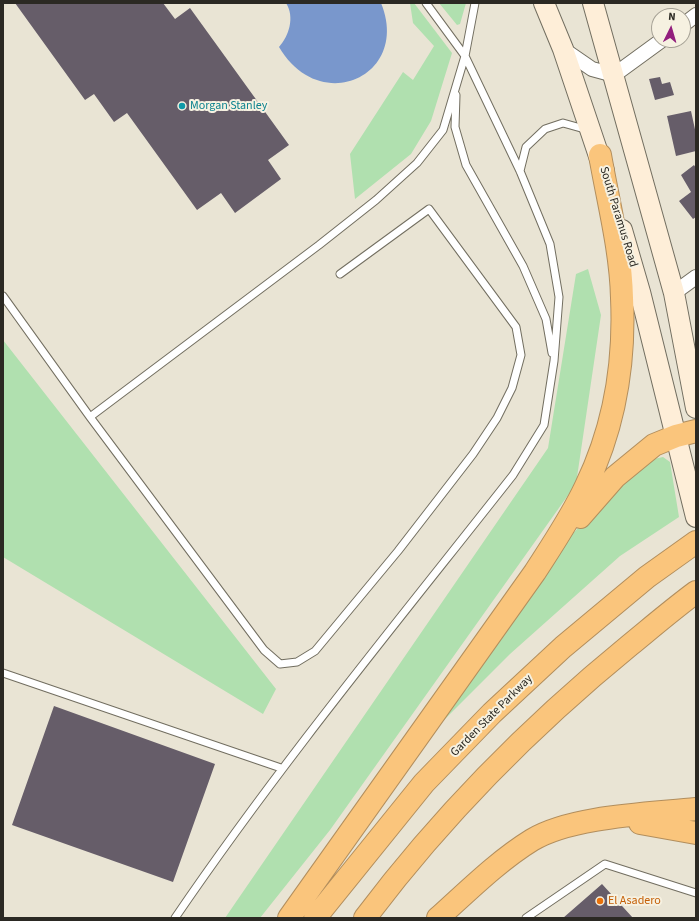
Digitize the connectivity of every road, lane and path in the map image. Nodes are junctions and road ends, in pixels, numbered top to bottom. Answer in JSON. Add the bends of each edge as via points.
{"nodes":[{"id":1,"x":426,"y":3,"type":"edge"},
{"id":2,"x":475,"y":3,"type":"edge"},
{"id":3,"x":544,"y":3,"type":"edge"},
{"id":4,"x":593,"y":3,"type":"edge"},
{"id":5,"x":651,"y":48,"type":"edge"},
{"id":6,"x":563,"y":49,"type":"junction"},
{"id":7,"x":465,"y":56,"type":"junction"},
{"id":8,"x":614,"y":75,"type":"junction"},
{"id":9,"x":457,"y":83,"type":"junction"},
{"id":10,"x":591,"y":131,"type":"junction"},
{"id":11,"x":600,"y":155,"type":"junction"},
{"id":12,"x":520,"y":171,"type":"junction"},
{"id":13,"x":340,"y":274,"type":"dead end"},
{"id":14,"x":696,"y":277,"type":"edge"},
{"id":15,"x":674,"y":293,"type":"junction"},
{"id":16,"x":3,"y":296,"type":"edge"},
{"id":17,"x":554,"y":361,"type":"junction"},
{"id":18,"x":696,"y":408,"type":"edge"},
{"id":19,"x":90,"y":417,"type":"junction"},
{"id":20,"x":686,"y":434,"type":"edge"},
{"id":21,"x":696,"y":516,"type":"edge"},
{"id":22,"x":696,"y":542,"type":"edge"},
{"id":23,"x":535,"y":572,"type":"junction"},
{"id":24,"x":691,"y":596,"type":"edge"},
{"id":25,"x":3,"y":673,"type":"edge"},
{"id":26,"x":282,"y":768,"type":"junction"},
{"id":27,"x":696,"y":809,"type":"edge"},
{"id":28,"x":610,"y":818,"type":"junction"},
{"id":29,"x":696,"y":833,"type":"edge"},
{"id":30,"x":696,"y":893,"type":"edge"},
{"id":31,"x":175,"y":918,"type":"edge"},
{"id":32,"x":289,"y":918,"type":"edge"},
{"id":33,"x":315,"y":918,"type":"edge"},
{"id":34,"x":365,"y":918,"type":"edge"},
{"id":35,"x":438,"y":918,"type":"edge"},
{"id":36,"x":526,"y":918,"type":"edge"}],
"edges":[{"from":1,"to":7,"type":"lane"},
{"from":2,"to":7,"type":"lane"},
{"from":3,"to":6,"type":"main road","name":"South Paramus Road"},
{"from":4,"to":8,"type":"main road"},
{"from":5,"to":8,"type":"street"},
{"from":6,"to":8,"type":"street","via":[[592,69]]},
{"from":6,"to":10,"type":"main road","name":"South Paramus Road"},
{"from":7,"to":9,"type":"lane"},
{"from":7,"to":12,"type":"lane"},
{"from":8,"to":15,"type":"main road"},
{"from":9,"to":17,"type":"lane","via":[[455,128],[466,165],[523,266],[546,319]]},
{"from":9,"to":19,"type":"lane","via":[[443,130],[417,163],[376,200],[319,245]]},
{"from":10,"to":11,"type":"main road","name":"South Paramus Road"},
{"from":10,"to":12,"type":"lane","via":[[563,123],[545,129],[526,147]]},
{"from":11,"to":20,"type":"main road","name":"South Paramus Road","via":[[640,292]]},
{"from":11,"to":23,"type":"highway","via":[[614,230],[622,297],[622,346],[616,392],[606,438],[587,486],[564,528]]},
{"from":12,"to":17,"type":"lane","via":[[550,244],[558,296]]},
{"from":13,"to":19,"type":"lane","via":[[429,209],[516,327],[521,356],[512,388],[497,418],[473,454],[398,551],[315,651],[297,662],[280,664],[264,650]]},
{"from":14,"to":15,"type":"street"},
{"from":15,"to":18,"type":"main road"},
{"from":16,"to":19,"type":"lane"},
{"from":17,"to":26,"type":"lane","via":[[544,425],[513,475]]},
{"from":20,"to":21,"type":"main road","name":"South Paramus Road"},
{"from":20,"to":23,"type":"highway","via":[[654,445],[615,477]]},
{"from":22,"to":33,"type":"highway","name":"Garden State Parkway","via":[[647,577],[563,647],[492,713],[424,784]]},
{"from":23,"to":32,"type":"highway"},
{"from":24,"to":34,"type":"highway","via":[[590,678],[521,742],[391,883]]},
{"from":25,"to":26,"type":"lane"},
{"from":26,"to":31,"type":"lane"},
{"from":27,"to":28,"type":"highway"},
{"from":28,"to":29,"type":"highway"},
{"from":28,"to":35,"type":"highway","via":[[570,825],[533,840]]},
{"from":30,"to":36,"type":"lane","via":[[605,864]]}]}
